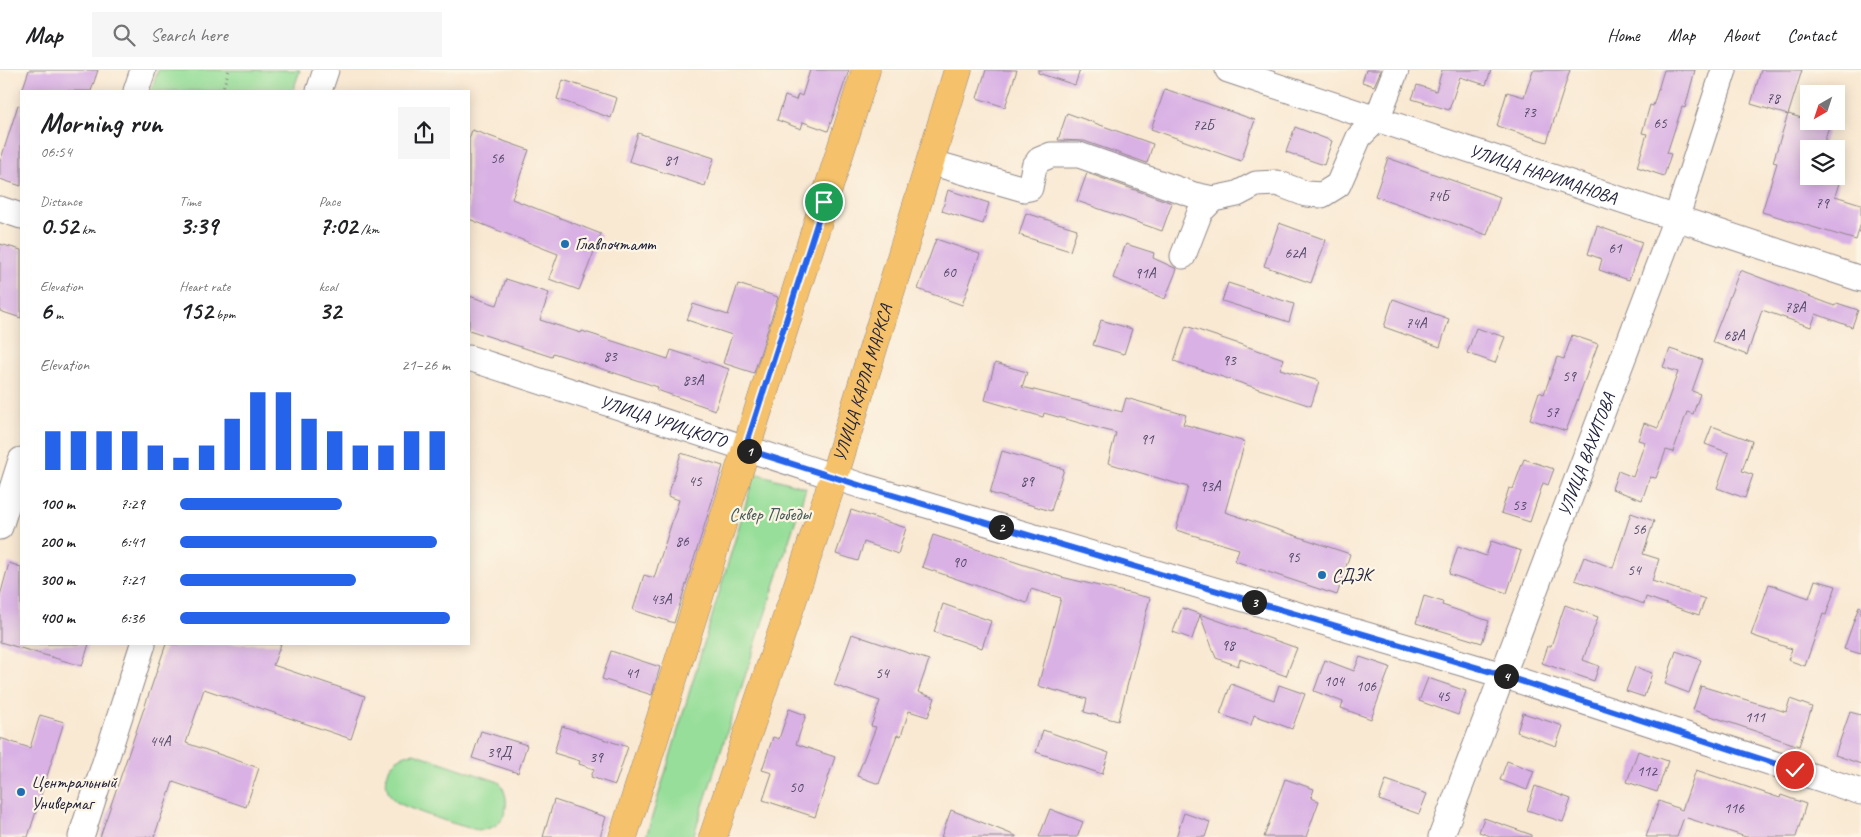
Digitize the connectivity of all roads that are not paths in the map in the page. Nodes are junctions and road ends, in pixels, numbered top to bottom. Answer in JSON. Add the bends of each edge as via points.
{"nodes":[{"id":1,"x":142,"y":70,"type":"edge"},
{"id":2,"x":326,"y":70,"type":"edge"},
{"id":3,"x":866,"y":70,"type":"edge"},
{"id":4,"x":958,"y":70,"type":"edge"},
{"id":5,"x":1228,"y":70,"type":"edge"},
{"id":6,"x":1396,"y":70,"type":"edge"},
{"id":7,"x":1724,"y":70,"type":"edge"},
{"id":8,"x":1284,"y":79,"type":"edge"},
{"id":9,"x":136,"y":90,"type":"edge"},
{"id":10,"x":319,"y":90,"type":"edge"},
{"id":11,"x":1377,"y":119,"type":"junction"},
{"id":12,"x":930,"y":162,"type":"junction"},
{"id":13,"x":1213,"y":199,"type":"junction"},
{"id":14,"x":0,"y":209,"type":"edge"},
{"id":15,"x":20,"y":216,"type":"edge"},
{"id":16,"x":1676,"y":216,"type":"junction"},
{"id":17,"x":1182,"y":256,"type":"dead end"},
{"id":18,"x":1861,"y":278,"type":"edge"},
{"id":19,"x":470,"y":358,"type":"edge"},
{"id":20,"x":745,"y":449,"type":"junction"},
{"id":21,"x":20,"y":465,"type":"edge"},
{"id":22,"x":834,"y":477,"type":"junction"},
{"id":23,"x":7,"y":527,"type":"edge"},
{"id":24,"x":143,"y":645,"type":"edge"},
{"id":25,"x":1502,"y":675,"type":"junction"},
{"id":26,"x":1861,"y":792,"type":"edge"},
{"id":27,"x":81,"y":837,"type":"edge"},
{"id":28,"x":623,"y":837,"type":"edge"},
{"id":29,"x":713,"y":837,"type":"edge"},
{"id":30,"x":1441,"y":837,"type":"edge"}],
"edges":[{"from":1,"to":9,"type":"street"},
{"from":2,"to":10,"type":"street"},
{"from":3,"to":20,"type":"main road"},
{"from":4,"to":12,"type":"main road","name":"УЛИЦА КАРЛА МАРКСА"},
{"from":5,"to":8,"type":"street","name":"УЛИЦА НАРИМАНОВА"},
{"from":6,"to":11,"type":"street"},
{"from":7,"to":16,"type":"street","name":"УЛИЦА ВАХИТОВА"},
{"from":8,"to":11,"type":"street","name":"УЛИЦА НАРИМАНОВА"},
{"from":11,"to":13,"type":"street","via":[[1359,137],[1338,185],[1322,195],[1306,194],[1278,183],[1256,184],[1237,194]]},
{"from":11,"to":16,"type":"street","name":"УЛИЦА НАРИМАНОВА"},
{"from":12,"to":13,"type":"street","via":[[1024,189],[1030,188],[1034,167],[1039,160],[1051,155],[1079,155]]},
{"from":12,"to":22,"type":"main road","name":"УЛИЦА КАРЛА МАРКСА"},
{"from":13,"to":17,"type":"street","via":[[1200,212]]},
{"from":14,"to":15,"type":"street"},
{"from":16,"to":18,"type":"street","name":"УЛИЦА НАРИМАНОВА"},
{"from":16,"to":25,"type":"street","name":"УЛИЦА ВАХИТОВА"},
{"from":19,"to":20,"type":"street","name":"УЛИЦА УРИЦКОГО"},
{"from":20,"to":22,"type":"street","name":"УЛИЦА УРИЦКОГО"},
{"from":20,"to":28,"type":"main road"},
{"from":21,"to":23,"type":"street"},
{"from":22,"to":25,"type":"street","name":"УЛИЦА УРИЦКОГО"},
{"from":22,"to":29,"type":"main road","name":"УЛИЦА КАРЛА МАРКСА"},
{"from":24,"to":27,"type":"street"},
{"from":25,"to":26,"type":"street","name":"УЛИЦА УРИЦКОГО"},
{"from":25,"to":30,"type":"street","name":"УЛИЦА ВАХИТОВА"}]}
